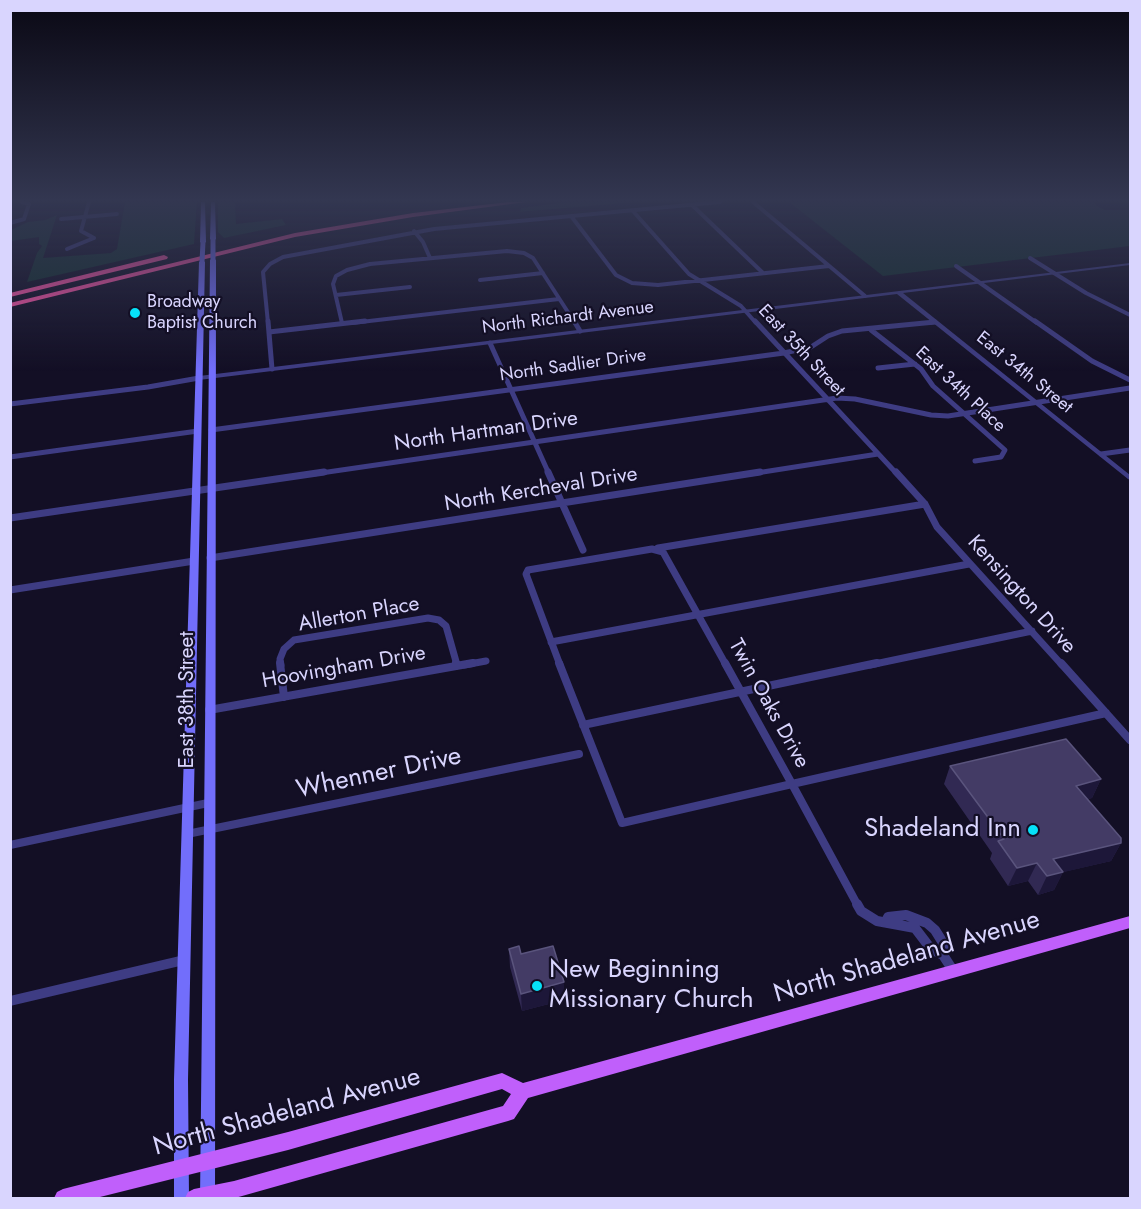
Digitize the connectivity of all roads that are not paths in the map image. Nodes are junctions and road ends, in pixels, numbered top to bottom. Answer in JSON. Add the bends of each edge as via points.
{"nodes":[{"id":1,"x":162,"y":258,"type":"edge"},
{"id":2,"x":200,"y":258,"type":"edge"},
{"id":3,"x":202,"y":258,"type":"edge"},
{"id":4,"x":213,"y":258,"type":"edge"},
{"id":5,"x":283,"y":258,"type":"edge"},
{"id":6,"x":426,"y":258,"type":"edge"},
{"id":7,"x":533,"y":258,"type":"edge"},
{"id":8,"x":603,"y":258,"type":"edge"},
{"id":9,"x":675,"y":258,"type":"edge"},
{"id":10,"x":748,"y":258,"type":"edge"},
{"id":11,"x":820,"y":258,"type":"edge"},
{"id":12,"x":1030,"y":258,"type":"dead end"},
{"id":13,"x":1131,"y":264,"type":"edge"},
{"id":14,"x":829,"y":266,"type":"junction"},
{"id":15,"x":956,"y":266,"type":"dead end"},
{"id":16,"x":543,"y":273,"type":"junction"},
{"id":17,"x":763,"y":273,"type":"junction"},
{"id":18,"x":1054,"y":273,"type":"junction"},
{"id":19,"x":480,"y":280,"type":"dead end"},
{"id":20,"x":699,"y":280,"type":"junction"},
{"id":21,"x":980,"y":282,"type":"junction"},
{"id":22,"x":410,"y":287,"type":"dead end"},
{"id":23,"x":898,"y":292,"type":"junction"},
{"id":24,"x":10,"y":294,"type":"edge"},
{"id":25,"x":336,"y":295,"type":"junction"},
{"id":26,"x":865,"y":296,"type":"junction"},
{"id":27,"x":559,"y":299,"type":"junction"},
{"id":28,"x":10,"y":305,"type":"edge"},
{"id":29,"x":745,"y":311,"type":"junction"},
{"id":30,"x":1131,"y":315,"type":"edge"},
{"id":31,"x":935,"y":322,"type":"junction"},
{"id":32,"x":342,"y":323,"type":"junction"},
{"id":33,"x":870,"y":330,"type":"junction"},
{"id":34,"x":269,"y":332,"type":"junction"},
{"id":35,"x":580,"y":332,"type":"junction"},
{"id":36,"x":490,"y":343,"type":"junction"},
{"id":37,"x":784,"y":353,"type":"junction"},
{"id":38,"x":915,"y":364,"type":"junction"},
{"id":39,"x":878,"y":368,"type":"dead end"},
{"id":40,"x":272,"y":369,"type":"junction"},
{"id":41,"x":213,"y":376,"type":"junction"},
{"id":42,"x":199,"y":378,"type":"junction"},
{"id":43,"x":1131,"y":381,"type":"edge"},
{"id":44,"x":1131,"y":388,"type":"edge"},
{"id":45,"x":511,"y":390,"type":"junction"},
{"id":46,"x":828,"y":399,"type":"junction"},
{"id":47,"x":1037,"y":403,"type":"junction"},
{"id":48,"x":10,"y":404,"type":"edge"},
{"id":49,"x":965,"y":414,"type":"junction"},
{"id":50,"x":211,"y":429,"type":"junction"},
{"id":51,"x":198,"y":431,"type":"junction"},
{"id":52,"x":535,"y":441,"type":"junction"},
{"id":53,"x":1131,"y":450,"type":"edge"},
{"id":54,"x":878,"y":453,"type":"junction"},
{"id":55,"x":1101,"y":454,"type":"junction"},
{"id":56,"x":10,"y":457,"type":"edge"},
{"id":57,"x":975,"y":461,"type":"dead end"},
{"id":58,"x":893,"y":469,"type":"joint"},
{"id":59,"x":1131,"y":478,"type":"edge"},
{"id":60,"x":210,"y":489,"type":"junction"},
{"id":61,"x":196,"y":490,"type":"junction"},
{"id":62,"x":562,"y":503,"type":"junction"},
{"id":63,"x":925,"y":504,"type":"junction"},
{"id":64,"x":10,"y":518,"type":"edge"},
{"id":65,"x":657,"y":549,"type":"junction"},
{"id":66,"x":583,"y":550,"type":"dead end"},
{"id":67,"x":210,"y":558,"type":"junction"},
{"id":68,"x":194,"y":561,"type":"junction"},
{"id":69,"x":969,"y":564,"type":"junction"},
{"id":70,"x":10,"y":590,"type":"edge"},
{"id":71,"x":697,"y":614,"type":"junction"},
{"id":72,"x":1032,"y":632,"type":"junction"},
{"id":73,"x":551,"y":642,"type":"junction"},
{"id":74,"x":486,"y":661,"type":"dead end"},
{"id":75,"x":457,"y":666,"type":"junction"},
{"id":76,"x":742,"y":693,"type":"junction"},
{"id":77,"x":284,"y":697,"type":"junction"},
{"id":78,"x":209,"y":710,"type":"junction"},
{"id":79,"x":1106,"y":713,"type":"junction"},
{"id":80,"x":583,"y":725,"type":"junction"},
{"id":81,"x":1131,"y":740,"type":"edge"},
{"id":82,"x":579,"y":754,"type":"dead end"},
{"id":83,"x":792,"y":784,"type":"junction"},
{"id":84,"x":208,"y":803,"type":"junction"},
{"id":85,"x":188,"y":808,"type":"junction"},
{"id":86,"x":208,"y":830,"type":"junction"},
{"id":87,"x":187,"y":834,"type":"junction"},
{"id":88,"x":10,"y":845,"type":"edge"},
{"id":89,"x":1131,"y":922,"type":"edge"},
{"id":90,"x":184,"y":960,"type":"junction"},
{"id":91,"x":954,"y":972,"type":"junction"},
{"id":92,"x":10,"y":1001,"type":"edge"},
{"id":93,"x":523,"y":1091,"type":"junction"},
{"id":94,"x":207,"y":1162,"type":"junction"},
{"id":95,"x":180,"y":1170,"type":"junction"},
{"id":96,"x":63,"y":1198,"type":"edge"},
{"id":97,"x":181,"y":1198,"type":"edge"},
{"id":98,"x":202,"y":1198,"type":"edge"}],
"edges":[{"from":1,"to":24,"type":"highway"},
{"from":2,"to":28,"type":"highway"},
{"from":3,"to":42,"type":"main road","name":"East 38th Street","bridge":true},
{"from":4,"to":41,"type":"main road","name":"East 38th Street","bridge":true},
{"from":5,"to":34,"type":"street","via":[[263,272]]},
{"from":6,"to":25,"type":"street","via":[[365,265],[341,273],[334,278]]},
{"from":7,"to":16,"type":"street"},
{"from":8,"to":20,"type":"street","via":[[616,275],[627,281],[655,285]]},
{"from":9,"to":20,"type":"street","name":"East 35th Street"},
{"from":10,"to":17,"type":"street"},
{"from":11,"to":14,"type":"street"},
{"from":12,"to":18,"type":"street"},
{"from":13,"to":18,"type":"street","name":"North Richardt Avenue"},
{"from":14,"to":17,"type":"street"},
{"from":14,"to":26,"type":"street"},
{"from":15,"to":21,"type":"street"},
{"from":16,"to":19,"type":"street"},
{"from":16,"to":27,"type":"street"},
{"from":17,"to":20,"type":"street"},
{"from":18,"to":21,"type":"street","name":"North Richardt Avenue"},
{"from":18,"to":30,"type":"street"},
{"from":20,"to":29,"type":"street","name":"East 35th Street"},
{"from":21,"to":23,"type":"street","name":"North Richardt Avenue"},
{"from":21,"to":43,"type":"street","via":[[1092,361]]},
{"from":22,"to":25,"type":"street"},
{"from":23,"to":26,"type":"street","name":"North Richardt Avenue"},
{"from":23,"to":31,"type":"street","name":"East 34th Street"},
{"from":25,"to":32,"type":"street"},
{"from":26,"to":29,"type":"street","name":"North Richardt Avenue"},
{"from":27,"to":32,"type":"street"},
{"from":27,"to":35,"type":"street"},
{"from":29,"to":35,"type":"street","name":"North Richardt Avenue"},
{"from":29,"to":37,"type":"street","name":"East 35th Street"},
{"from":31,"to":33,"type":"street","name":"North Sadlier Drive"},
{"from":31,"to":47,"type":"street","name":"East 34th Street"},
{"from":32,"to":34,"type":"street"},
{"from":33,"to":37,"type":"street","name":"North Sadlier Drive","via":[[842,331],[811,347]]},
{"from":33,"to":38,"type":"street","name":"East 34th Place"},
{"from":34,"to":40,"type":"street"},
{"from":35,"to":36,"type":"street","name":"North Richardt Avenue"},
{"from":36,"to":40,"type":"street","name":"North Richardt Avenue"},
{"from":36,"to":45,"type":"street"},
{"from":37,"to":45,"type":"street","name":"North Sadlier Drive"},
{"from":37,"to":46,"type":"street","name":"East 35th Street"},
{"from":38,"to":39,"type":"street"},
{"from":38,"to":49,"type":"street","name":"East 34th Place"},
{"from":40,"to":41,"type":"street","name":"North Richardt Avenue"},
{"from":41,"to":42,"type":"street","name":"North Richardt Avenue"},
{"from":41,"to":50,"type":"main road","name":"East 38th Street"},
{"from":42,"to":48,"type":"street","name":"North Richardt Avenue"},
{"from":42,"to":51,"type":"main road","name":"East 38th Street"},
{"from":44,"to":47,"type":"street","name":"North Hartman Drive"},
{"from":45,"to":50,"type":"street","name":"North Sadlier Drive"},
{"from":45,"to":52,"type":"street"},
{"from":46,"to":49,"type":"street","name":"North Hartman Drive","via":[[852,398],[938,416]]},
{"from":46,"to":52,"type":"street","name":"North Hartman Drive"},
{"from":46,"to":54,"type":"street","name":"East 35th Street"},
{"from":47,"to":49,"type":"street","name":"North Hartman Drive"},
{"from":47,"to":55,"type":"street","name":"East 34th Street"},
{"from":49,"to":57,"type":"street","name":"East 34th Place","via":[[1005,452],[1001,457]]},
{"from":50,"to":60,"type":"main road","name":"East 38th Street"},
{"from":51,"to":56,"type":"street"},
{"from":51,"to":61,"type":"main road","name":"East 38th Street"},
{"from":52,"to":60,"type":"street","name":"North Hartman Drive"},
{"from":52,"to":62,"type":"street"},
{"from":53,"to":55,"type":"street"},
{"from":54,"to":58,"type":"street","name":"East 35th Street"},
{"from":54,"to":62,"type":"street","name":"North Kercheval Drive"},
{"from":55,"to":59,"type":"street","name":"East 34th Street"},
{"from":58,"to":63,"type":"street","name":"Kensington Drive"},
{"from":60,"to":61,"type":"street","name":"North Hartman Drive"},
{"from":60,"to":67,"type":"main road","name":"East 38th Street"},
{"from":61,"to":64,"type":"street","name":"North Hartman Drive"},
{"from":61,"to":68,"type":"main road","name":"East 38th Street"},
{"from":62,"to":66,"type":"street"},
{"from":62,"to":67,"type":"street","name":"North Kercheval Drive"},
{"from":63,"to":65,"type":"street"},
{"from":63,"to":69,"type":"street","name":"Kensington Drive","via":[[937,527]]},
{"from":65,"to":71,"type":"street","name":"Twin Oaks Drive","via":[[663,552]]},
{"from":65,"to":73,"type":"street","via":[[528,570],[526,574]]},
{"from":67,"to":78,"type":"main road","name":"East 38th Street"},
{"from":68,"to":70,"type":"street"},
{"from":68,"to":85,"type":"main road","name":"East 38th Street"},
{"from":69,"to":71,"type":"street"},
{"from":69,"to":72,"type":"street","name":"Kensington Drive"},
{"from":71,"to":73,"type":"street"},
{"from":71,"to":76,"type":"street","name":"Twin Oaks Drive"},
{"from":72,"to":76,"type":"street"},
{"from":72,"to":79,"type":"street","name":"Kensington Drive"},
{"from":73,"to":80,"type":"street"},
{"from":74,"to":75,"type":"street","name":"Hoovingham Drive"},
{"from":75,"to":77,"type":"street","name":"Hoovingham Drive"},
{"from":75,"to":77,"type":"street","name":"Allerton Place","via":[[446,626],[428,618],[294,640],[280,658]]},
{"from":76,"to":80,"type":"street"},
{"from":76,"to":83,"type":"street","name":"Twin Oaks Drive"},
{"from":77,"to":78,"type":"street","name":"Hoovingham Drive"},
{"from":78,"to":84,"type":"main road","name":"East 38th Street"},
{"from":79,"to":81,"type":"street","name":"Kensington Drive"},
{"from":79,"to":83,"type":"street"},
{"from":80,"to":83,"type":"street","via":[[622,823]]},
{"from":82,"to":86,"type":"street","name":"Whenner Drive"},
{"from":83,"to":91,"type":"street","name":"Twin Oaks Drive","via":[[861,910],[874,920],[915,928],[931,949],[944,955]]},
{"from":84,"to":85,"type":"street"},
{"from":84,"to":86,"type":"main road","name":"East 38th Street"},
{"from":85,"to":87,"type":"main road","name":"East 38th Street"},
{"from":85,"to":88,"type":"street"},
{"from":86,"to":87,"type":"street","name":"Whenner Drive"},
{"from":86,"to":94,"type":"main road","name":"East 38th Street"},
{"from":87,"to":90,"type":"main road","name":"East 38th Street"},
{"from":89,"to":91,"type":"main road","name":"North Shadeland Avenue"},
{"from":90,"to":92,"type":"street"},
{"from":90,"to":95,"type":"main road","name":"East 38th Street"},
{"from":91,"to":93,"type":"main road","name":"North Shadeland Avenue"},
{"from":93,"to":94,"type":"main road","name":"North Shadeland Avenue","via":[[502,1081]]},
{"from":93,"to":98,"type":"main road","via":[[508,1113]]},
{"from":94,"to":95,"type":"main road","name":"North Shadeland Avenue"},
{"from":94,"to":98,"type":"main road","name":"East 38th Street"},
{"from":95,"to":96,"type":"main road","name":"North Shadeland Avenue"},
{"from":95,"to":97,"type":"main road","name":"East 38th Street"}]}
